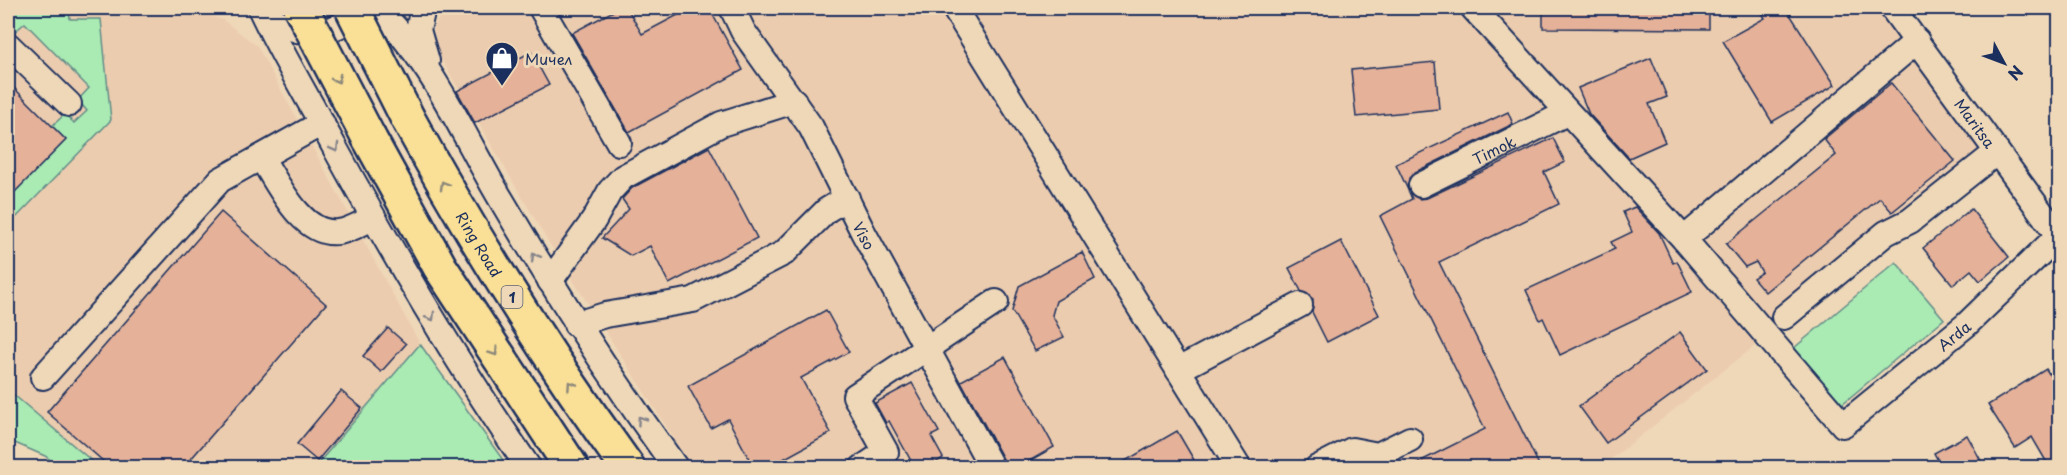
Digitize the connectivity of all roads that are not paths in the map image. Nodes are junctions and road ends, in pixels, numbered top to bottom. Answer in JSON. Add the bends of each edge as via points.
{"nodes":[{"id":1,"x":261,"y":8,"type":"edge"},
{"id":2,"x":301,"y":8,"type":"edge"},
{"id":3,"x":352,"y":8,"type":"edge"},
{"id":4,"x":360,"y":8,"type":"edge"},
{"id":5,"x":376,"y":8,"type":"edge"},
{"id":6,"x":423,"y":8,"type":"edge"},
{"id":7,"x":542,"y":8,"type":"edge"},
{"id":8,"x":732,"y":8,"type":"edge"},
{"id":9,"x":954,"y":8,"type":"edge"},
{"id":10,"x":1473,"y":8,"type":"edge"},
{"id":11,"x":1892,"y":8,"type":"edge"},
{"id":12,"x":1917,"y":41,"type":"junction"},
{"id":13,"x":8,"y":45,"type":"edge"},
{"id":14,"x":434,"y":80,"type":"junction"},
{"id":15,"x":794,"y":100,"type":"junction"},
{"id":16,"x":69,"y":105,"type":"dead end"},
{"id":17,"x":1567,"y":113,"type":"junction"},
{"id":18,"x":322,"y":123,"type":"junction"},
{"id":19,"x":619,"y":142,"type":"dead end"},
{"id":20,"x":1997,"y":152,"type":"junction"},
{"id":21,"x":261,"y":157,"type":"junction"},
{"id":22,"x":1421,"y":185,"type":"dead end"},
{"id":23,"x":847,"y":198,"type":"junction"},
{"id":24,"x":374,"y":218,"type":"junction"},
{"id":25,"x":2059,"y":237,"type":"edge"},
{"id":26,"x":1684,"y":239,"type":"junction"},
{"id":27,"x":550,"y":281,"type":"junction"},
{"id":28,"x":996,"y":302,"type":"dead end"},
{"id":29,"x":1300,"y":305,"type":"dead end"},
{"id":30,"x":1784,"y":317,"type":"dead end"},
{"id":31,"x":576,"y":324,"type":"junction"},
{"id":32,"x":927,"y":348,"type":"junction"},
{"id":33,"x":1178,"y":370,"type":"junction"},
{"id":34,"x":43,"y":377,"type":"dead end"},
{"id":35,"x":1410,"y":439,"type":"dead end"},
{"id":36,"x":529,"y":468,"type":"edge"},
{"id":37,"x":572,"y":468,"type":"edge"},
{"id":38,"x":628,"y":468,"type":"edge"},
{"id":39,"x":676,"y":468,"type":"edge"},
{"id":40,"x":862,"y":468,"type":"edge"},
{"id":41,"x":992,"y":468,"type":"edge"},
{"id":42,"x":1239,"y":468,"type":"edge"},
{"id":43,"x":1317,"y":468,"type":"edge"}],
"edges":[{"from":1,"to":4,"type":"street","via":[[278,22],[306,32],[331,29]]},
{"from":1,"to":18,"type":"street","via":[[275,41]]},
{"from":2,"to":37,"type":"highway","one_way":true,"bridge":true,"via":[[440,267]]},
{"from":38,"to":3,"type":"highway","name":"Ring Road","number":"1","one_way":true,"bridge":true,"via":[[517,306],[408,119]]},
{"from":5,"to":14,"type":"street"},
{"from":6,"to":14,"type":"street","via":[[420,39]]},
{"from":7,"to":19,"type":"street"},
{"from":8,"to":15,"type":"street","name":"Viso","via":[[743,31]]},
{"from":9,"to":33,"type":"street"},
{"from":10,"to":17,"type":"street"},
{"from":11,"to":12,"type":"street","name":"Maritsa"},
{"from":12,"to":20,"type":"street","name":"Maritsa"},
{"from":12,"to":26,"type":"street"},
{"from":13,"to":16,"type":"street"},
{"from":27,"to":14,"type":"street","one_way":true},
{"from":15,"to":23,"type":"street","name":"Viso"},
{"from":15,"to":27,"type":"street","via":[[720,124],[623,177],[609,191],[594,220]]},
{"from":17,"to":22,"type":"street","name":"Timok"},
{"from":17,"to":26,"type":"street"},
{"from":18,"to":21,"type":"street"},
{"from":18,"to":24,"type":"street","one_way":true},
{"from":20,"to":25,"type":"street","name":"Maritsa"},
{"from":20,"to":30,"type":"street","via":[[1910,220],[1886,233]]},
{"from":21,"to":24,"type":"street","via":[[291,205],[313,227],[338,233]]},
{"from":21,"to":34,"type":"street","via":[[220,180]]},
{"from":23,"to":31,"type":"street","via":[[827,210],[784,253],[693,300]]},
{"from":23,"to":32,"type":"street","name":"Viso"},
{"from":24,"to":36,"type":"street","one_way":true,"via":[[438,328]]},
{"from":25,"to":26,"type":"street","name":"Arda","via":[[1966,325],[1843,425]]},
{"from":27,"to":31,"type":"street"},
{"from":28,"to":32,"type":"street"},
{"from":29,"to":33,"type":"street"},
{"from":39,"to":31,"type":"street","one_way":true},
{"from":32,"to":40,"type":"street","via":[[855,396],[886,452]]},
{"from":32,"to":41,"type":"street","name":"Viso"},
{"from":33,"to":42,"type":"street"},
{"from":35,"to":43,"type":"street","via":[[1378,455],[1353,450]]}]}
